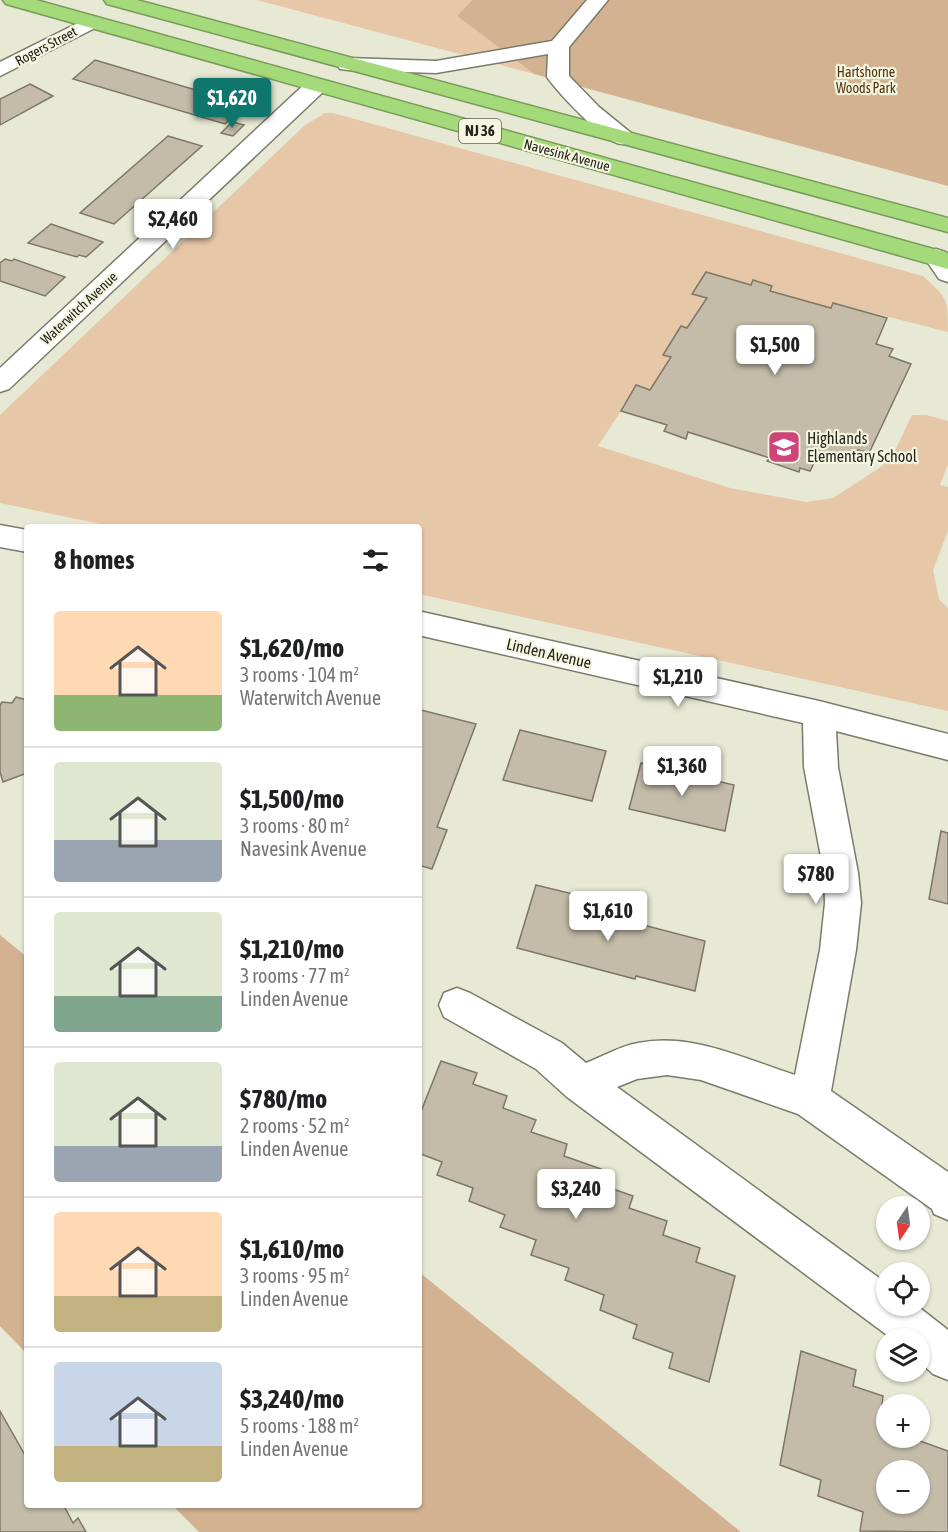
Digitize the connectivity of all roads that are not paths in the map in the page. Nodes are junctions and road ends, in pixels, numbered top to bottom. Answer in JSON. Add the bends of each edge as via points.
{"nodes":[{"id":1,"x":13,"y":0,"type":"edge"},
{"id":2,"x":114,"y":0,"type":"edge"},
{"id":3,"x":598,"y":0,"type":"edge"},
{"id":4,"x":92,"y":22,"type":"junction"},
{"id":5,"x":559,"y":46,"type":"junction"},
{"id":6,"x":348,"y":64,"type":"junction"},
{"id":7,"x":0,"y":70,"type":"edge"},
{"id":8,"x":316,"y":86,"type":"junction"},
{"id":9,"x":623,"y":138,"type":"junction"},
{"id":10,"x":948,"y":225,"type":"edge"},
{"id":11,"x":944,"y":264,"type":"edge"},
{"id":12,"x":0,"y":383,"type":"edge"},
{"id":13,"x":0,"y":536,"type":"edge"},
{"id":14,"x":24,"y":540,"type":"edge"},
{"id":15,"x":422,"y":624,"type":"edge"},
{"id":16,"x":819,"y":714,"type":"junction"},
{"id":17,"x":948,"y":747,"type":"edge"},
{"id":18,"x":457,"y":1005,"type":"dead end"},
{"id":19,"x":581,"y":1084,"type":"junction"},
{"id":20,"x":810,"y":1099,"type":"junction"},
{"id":21,"x":948,"y":1200,"type":"edge"},
{"id":22,"x":948,"y":1359,"type":"edge"}],
"edges":[{"from":1,"to":4,"type":"highway","name":"Navesink Avenue","number":"NJ 36"},
{"from":2,"to":6,"type":"highway","name":"Navesink Avenue","number":"NJ 36"},
{"from":3,"to":5,"type":"street"},
{"from":4,"to":7,"type":"street","name":"Rogers Street"},
{"from":4,"to":8,"type":"highway","name":"Navesink Avenue","number":"NJ 36"},
{"from":5,"to":6,"type":"street","via":[[436,67]]},
{"from":5,"to":9,"type":"street","via":[[558,77]]},
{"from":6,"to":9,"type":"highway","name":"Navesink Avenue","number":"NJ 36"},
{"from":8,"to":11,"type":"highway","name":"Navesink Avenue","number":"NJ 36"},
{"from":8,"to":12,"type":"street","name":"Waterwitch Avenue"},
{"from":9,"to":10,"type":"highway","name":"Navesink Avenue","number":"NJ 36"},
{"from":13,"to":14,"type":"street"},
{"from":15,"to":16,"type":"street","name":"Linden Avenue"},
{"from":16,"to":17,"type":"street","name":"Linden Avenue"},
{"from":16,"to":20,"type":"street","via":[[821,767],[843,903]]},
{"from":18,"to":19,"type":"street","via":[[549,1056]]},
{"from":19,"to":20,"type":"street","via":[[636,1061],[667,1057],[701,1062]]},
{"from":19,"to":22,"type":"street","via":[[922,1335]]},
{"from":20,"to":21,"type":"street"}]}
